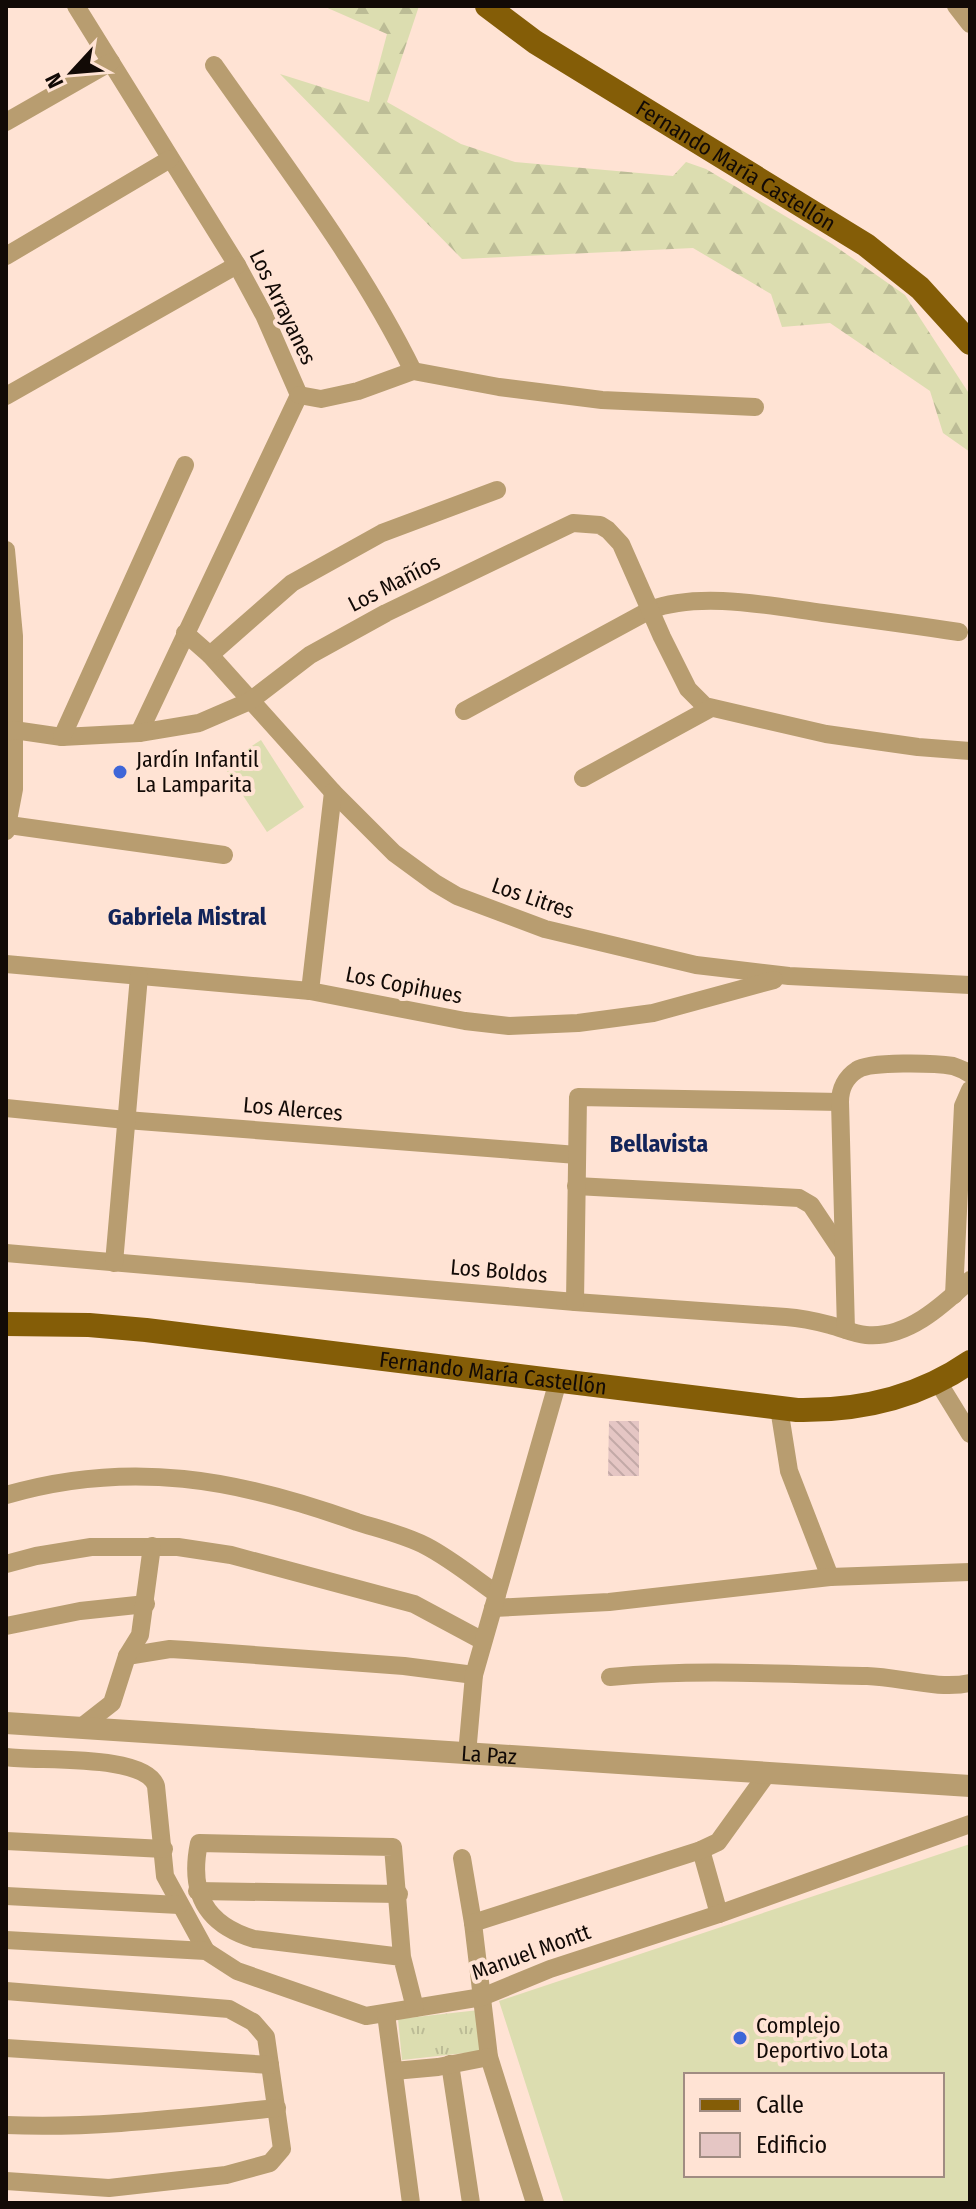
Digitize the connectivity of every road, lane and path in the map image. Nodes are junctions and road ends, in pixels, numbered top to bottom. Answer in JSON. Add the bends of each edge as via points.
{"nodes":[{"id":1,"x":76,"y":6,"type":"edge"},
{"id":2,"x":487,"y":6,"type":"edge"},
{"id":3,"x":956,"y":6,"type":"edge"},
{"id":4,"x":970,"y":24,"type":"edge"},
{"id":5,"x":111,"y":62,"type":"junction"},
{"id":6,"x":214,"y":65,"type":"dead end"},
{"id":7,"x":6,"y":122,"type":"edge"},
{"id":8,"x":170,"y":159,"type":"junction"},
{"id":9,"x":6,"y":256,"type":"edge"},
{"id":10,"x":237,"y":265,"type":"junction"},
{"id":11,"x":970,"y":343,"type":"edge"},
{"id":12,"x":413,"y":371,"type":"junction"},
{"id":13,"x":299,"y":395,"type":"junction"},
{"id":14,"x":6,"y":396,"type":"edge"},
{"id":15,"x":755,"y":407,"type":"dead end"},
{"id":16,"x":185,"y":465,"type":"dead end"},
{"id":17,"x":497,"y":490,"type":"dead end"},
{"id":18,"x":6,"y":550,"type":"edge"},
{"id":19,"x":650,"y":610,"type":"junction"},
{"id":20,"x":959,"y":632,"type":"dead end"},
{"id":21,"x":185,"y":633,"type":"junction"},
{"id":22,"x":210,"y":655,"type":"junction"},
{"id":23,"x":250,"y":701,"type":"junction"},
{"id":24,"x":711,"y":708,"type":"junction"},
{"id":25,"x":464,"y":711,"type":"dead end"},
{"id":26,"x":10,"y":731,"type":"edge"},
{"id":27,"x":139,"y":733,"type":"junction"},
{"id":28,"x":62,"y":737,"type":"junction"},
{"id":29,"x":970,"y":751,"type":"edge"},
{"id":30,"x":583,"y":778,"type":"dead end"},
{"id":31,"x":333,"y":792,"type":"junction"},
{"id":32,"x":8,"y":828,"type":"edge"},
{"id":33,"x":224,"y":855,"type":"dead end"},
{"id":34,"x":6,"y":964,"type":"edge"},
{"id":35,"x":139,"y":976,"type":"junction"},
{"id":36,"x":789,"y":976,"type":"junction"},
{"id":37,"x":970,"y":985,"type":"edge"},
{"id":38,"x":310,"y":991,"type":"junction"},
{"id":39,"x":970,"y":1074,"type":"edge"},
{"id":40,"x":970,"y":1090,"type":"edge"},
{"id":41,"x":840,"y":1102,"type":"junction"},
{"id":42,"x":6,"y":1108,"type":"edge"},
{"id":43,"x":126,"y":1120,"type":"junction"},
{"id":44,"x":577,"y":1155,"type":"junction"},
{"id":45,"x":576,"y":1186,"type":"junction"},
{"id":46,"x":6,"y":1253,"type":"edge"},
{"id":47,"x":844,"y":1255,"type":"junction"},
{"id":48,"x":114,"y":1263,"type":"junction"},
{"id":49,"x":970,"y":1280,"type":"edge"},
{"id":50,"x":954,"y":1295,"type":"junction"},
{"id":51,"x":575,"y":1302,"type":"junction"},
{"id":52,"x":6,"y":1324,"type":"edge"},
{"id":53,"x":846,"y":1330,"type":"junction"},
{"id":54,"x":970,"y":1362,"type":"edge"},
{"id":55,"x":558,"y":1381,"type":"junction"},
{"id":56,"x":938,"y":1382,"type":"junction"},
{"id":57,"x":779,"y":1408,"type":"junction"},
{"id":58,"x":970,"y":1434,"type":"edge"},
{"id":59,"x":6,"y":1495,"type":"edge"},
{"id":60,"x":152,"y":1546,"type":"junction"},
{"id":61,"x":6,"y":1564,"type":"edge"},
{"id":62,"x":970,"y":1572,"type":"edge"},
{"id":63,"x":830,"y":1577,"type":"junction"},
{"id":64,"x":495,"y":1601,"type":"junction"},
{"id":65,"x":146,"y":1604,"type":"junction"},
{"id":66,"x":6,"y":1626,"type":"edge"},
{"id":67,"x":483,"y":1641,"type":"junction"},
{"id":68,"x":127,"y":1656,"type":"junction"},
{"id":69,"x":474,"y":1675,"type":"junction"},
{"id":70,"x":610,"y":1677,"type":"dead end"},
{"id":71,"x":970,"y":1683,"type":"edge"},
{"id":72,"x":6,"y":1723,"type":"edge"},
{"id":73,"x":80,"y":1728,"type":"junction"},
{"id":74,"x":467,"y":1754,"type":"junction"},
{"id":75,"x":6,"y":1757,"type":"edge"},
{"id":76,"x":767,"y":1774,"type":"junction"},
{"id":77,"x":970,"y":1786,"type":"edge"},
{"id":78,"x":970,"y":1824,"type":"edge"},
{"id":79,"x":6,"y":1841,"type":"edge"},
{"id":80,"x":164,"y":1849,"type":"junction"},
{"id":81,"x":701,"y":1850,"type":"junction"},
{"id":82,"x":462,"y":1858,"type":"dead end"},
{"id":83,"x":197,"y":1891,"type":"junction"},
{"id":84,"x":399,"y":1894,"type":"junction"},
{"id":85,"x":6,"y":1896,"type":"edge"},
{"id":86,"x":179,"y":1905,"type":"junction"},
{"id":87,"x":719,"y":1914,"type":"junction"},
{"id":88,"x":473,"y":1923,"type":"junction"},
{"id":89,"x":6,"y":1940,"type":"edge"},
{"id":90,"x":206,"y":1951,"type":"junction"},
{"id":91,"x":402,"y":1957,"type":"junction"},
{"id":92,"x":6,"y":1991,"type":"edge"},
{"id":93,"x":482,"y":1997,"type":"junction"},
{"id":94,"x":415,"y":2008,"type":"junction"},
{"id":95,"x":386,"y":2014,"type":"junction"},
{"id":96,"x":6,"y":2048,"type":"edge"},
{"id":97,"x":489,"y":2057,"type":"junction"},
{"id":98,"x":450,"y":2064,"type":"junction"},
{"id":99,"x":270,"y":2065,"type":"junction"},
{"id":100,"x":394,"y":2071,"type":"junction"},
{"id":101,"x":277,"y":2108,"type":"junction"},
{"id":102,"x":6,"y":2125,"type":"edge"},
{"id":103,"x":6,"y":2181,"type":"edge"},
{"id":104,"x":406,"y":2202,"type":"edge"},
{"id":105,"x":471,"y":2203,"type":"edge"},
{"id":106,"x":535,"y":2203,"type":"edge"}],
"edges":[{"from":1,"to":5,"type":"street","name":"Los Arrayanes"},
{"from":2,"to":11,"type":"main road","name":"Fernando María Castellón","via":[[535,42],[866,245],[920,288]]},
{"from":3,"to":4,"type":"street"},
{"from":5,"to":7,"type":"street"},
{"from":5,"to":8,"type":"street","name":"Los Arrayanes"},
{"from":6,"to":12,"type":"street","via":[[332,230],[389,321]]},
{"from":8,"to":9,"type":"street"},
{"from":8,"to":10,"type":"street","name":"Los Arrayanes"},
{"from":10,"to":13,"type":"street","name":"Los Arrayanes"},
{"from":10,"to":14,"type":"street"},
{"from":12,"to":13,"type":"street","via":[[321,399]]},
{"from":12,"to":15,"type":"street","via":[[602,400]]},
{"from":13,"to":21,"type":"street","name":"Los Arrayanes"},
{"from":16,"to":28,"type":"street"},
{"from":17,"to":22,"type":"street","via":[[382,533],[292,583]]},
{"from":18,"to":26,"type":"street","via":[[14,636]]},
{"from":19,"to":20,"type":"street","via":[[684,602],[736,604]]},
{"from":19,"to":23,"type":"street","name":"Los Mañíos","via":[[615,536],[600,525],[573,523],[386,613],[310,655]]},
{"from":19,"to":24,"type":"street","name":"Los Mañíos","via":[[688,689]]},
{"from":19,"to":25,"type":"street"},
{"from":21,"to":22,"type":"street","name":"Los Litres"},
{"from":21,"to":27,"type":"street","name":"Los Arrayanes"},
{"from":22,"to":23,"type":"street","name":"Los Litres"},
{"from":23,"to":27,"type":"street","name":"Los Mañíos","via":[[199,723]]},
{"from":23,"to":31,"type":"street","name":"Los Litres"},
{"from":24,"to":29,"type":"street","via":[[826,734]]},
{"from":24,"to":30,"type":"street"},
{"from":26,"to":28,"type":"street","name":"Los Mañíos"},
{"from":26,"to":32,"type":"street","via":[[14,789]]},
{"from":27,"to":28,"type":"street","name":"Los Mañíos"},
{"from":31,"to":36,"type":"street","name":"Los Litres","via":[[414,869],[480,906],[545,929],[667,959]]},
{"from":31,"to":38,"type":"street"},
{"from":32,"to":33,"type":"street"},
{"from":34,"to":35,"type":"street","name":"Los Copihues"},
{"from":35,"to":38,"type":"street","name":"Los Copihues"},
{"from":35,"to":43,"type":"street"},
{"from":36,"to":37,"type":"street","name":"Los Litres"},
{"from":36,"to":38,"type":"street","name":"Los Copihues","via":[[653,1013],[509,1026]]},
{"from":39,"to":41,"type":"street","via":[[946,1066],[864,1066],[845,1082]]},
{"from":40,"to":50,"type":"street","via":[[963,1106]]},
{"from":41,"to":44,"type":"street","via":[[578,1097]]},
{"from":41,"to":47,"type":"street"},
{"from":42,"to":43,"type":"street","name":"Los Alerces"},
{"from":43,"to":44,"type":"street","name":"Los Alerces"},
{"from":43,"to":48,"type":"street"},
{"from":44,"to":45,"type":"street"},
{"from":45,"to":47,"type":"street","via":[[799,1198],[811,1205]]},
{"from":45,"to":51,"type":"street"},
{"from":46,"to":48,"type":"street","name":"Los Boldos"},
{"from":47,"to":53,"type":"street"},
{"from":48,"to":51,"type":"street","name":"Los Boldos"},
{"from":49,"to":50,"type":"street","name":"Los Boldos"},
{"from":50,"to":53,"type":"street","name":"Los Boldos","via":[[899,1330],[876,1335]]},
{"from":51,"to":53,"type":"street","name":"Los Boldos","via":[[786,1317]]},
{"from":52,"to":55,"type":"main road","name":"Fernando María Castellón","via":[[146,1330]]},
{"from":54,"to":56,"type":"main road","name":"Fernando María Castellón"},
{"from":55,"to":57,"type":"main road","name":"Fernando María Castellón"},
{"from":55,"to":64,"type":"street"},
{"from":56,"to":57,"type":"main road","name":"Fernando María Castellón","via":[[856,1407]]},
{"from":56,"to":58,"type":"street"},
{"from":57,"to":63,"type":"street","via":[[789,1471]]},
{"from":59,"to":64,"type":"street","via":[[90,1478],[188,1477],[235,1486],[299,1501],[425,1546]]},
{"from":60,"to":61,"type":"street","via":[[91,1547]]},
{"from":60,"to":65,"type":"street"},
{"from":60,"to":67,"type":"street","via":[[231,1555],[414,1604]]},
{"from":62,"to":63,"type":"street"},
{"from":63,"to":64,"type":"street","via":[[609,1602]]},
{"from":64,"to":67,"type":"street"},
{"from":65,"to":66,"type":"street"},
{"from":65,"to":68,"type":"street","via":[[140,1635]]},
{"from":67,"to":69,"type":"street"},
{"from":68,"to":69,"type":"street","via":[[170,1649]]},
{"from":68,"to":73,"type":"street","via":[[112,1703]]},
{"from":69,"to":74,"type":"street"},
{"from":70,"to":71,"type":"street","via":[[746,1671]]},
{"from":72,"to":73,"type":"street","name":"La Paz"},
{"from":73,"to":74,"type":"street","name":"La Paz"},
{"from":74,"to":76,"type":"street","name":"La Paz"},
{"from":75,"to":80,"type":"street","via":[[90,1760],[147,1773],[156,1786]]},
{"from":76,"to":77,"type":"street","name":"La Paz"},
{"from":76,"to":81,"type":"street","via":[[718,1842]]},
{"from":78,"to":87,"type":"street","name":"Manuel Montt"},
{"from":79,"to":80,"type":"street"},
{"from":80,"to":86,"type":"street","via":[[165,1876]]},
{"from":81,"to":87,"type":"street"},
{"from":81,"to":88,"type":"street"},
{"from":82,"to":88,"type":"street"},
{"from":83,"to":84,"type":"street"},
{"from":83,"to":84,"type":"street","via":[[199,1843],[393,1847]]},
{"from":83,"to":91,"type":"street","via":[[213,1917],[254,1939]]},
{"from":84,"to":91,"type":"street"},
{"from":85,"to":86,"type":"street"},
{"from":86,"to":90,"type":"street"},
{"from":87,"to":93,"type":"street","name":"Manuel Montt"},
{"from":88,"to":93,"type":"street"},
{"from":89,"to":90,"type":"street","name":"Manuel Montt"},
{"from":90,"to":95,"type":"street","name":"Manuel Montt","via":[[237,1971],[366,2016]]},
{"from":91,"to":94,"type":"street"},
{"from":92,"to":99,"type":"street","via":[[229,2009],[253,2022],[266,2037]]},
{"from":93,"to":94,"type":"street","name":"Manuel Montt"},
{"from":93,"to":97,"type":"street"},
{"from":94,"to":95,"type":"street","name":"Manuel Montt"},
{"from":95,"to":100,"type":"street"},
{"from":96,"to":99,"type":"street"},
{"from":97,"to":98,"type":"street"},
{"from":97,"to":106,"type":"street"},
{"from":98,"to":100,"type":"street"},
{"from":98,"to":105,"type":"street"},
{"from":99,"to":101,"type":"street"},
{"from":100,"to":104,"type":"street"},
{"from":101,"to":102,"type":"street","via":[[118,2124]]},
{"from":101,"to":103,"type":"street","via":[[282,2149],[278,2157],[226,2175],[109,2188]]}]}
